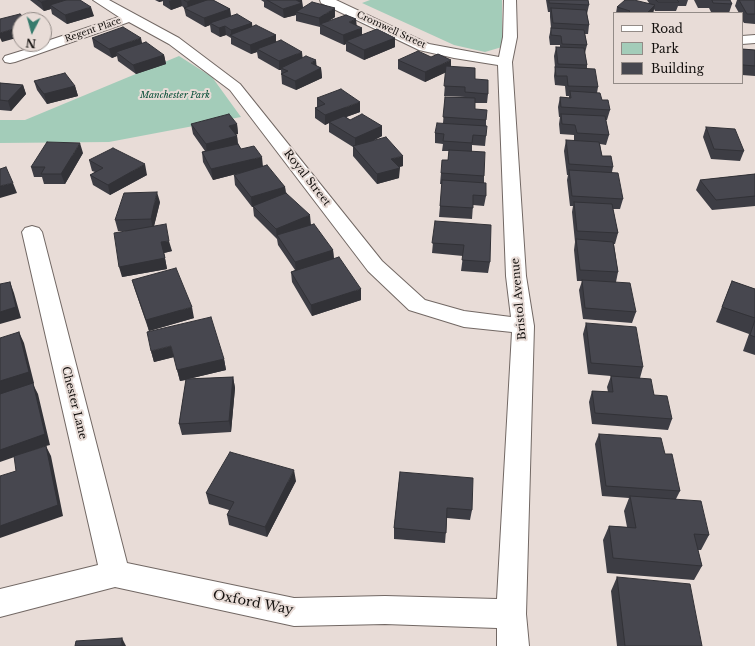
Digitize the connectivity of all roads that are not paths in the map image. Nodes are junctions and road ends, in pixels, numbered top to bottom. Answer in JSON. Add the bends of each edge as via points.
{"nodes":[{"id":1,"x":99,"y":0,"type":"edge"},
{"id":2,"x":326,"y":0,"type":"edge"},
{"id":3,"x":510,"y":0,"type":"edge"},
{"id":4,"x":131,"y":17,"type":"junction"},
{"id":5,"x":755,"y":39,"type":"edge"},
{"id":6,"x":743,"y":40,"type":"edge"},
{"id":7,"x":10,"y":59,"type":"dead end"},
{"id":8,"x":505,"y":62,"type":"junction"},
{"id":9,"x":32,"y":232,"type":"dead end"},
{"id":10,"x":523,"y":326,"type":"junction"},
{"id":11,"x":116,"y":574,"type":"junction"},
{"id":12,"x":0,"y":603,"type":"edge"},
{"id":13,"x":511,"y":614,"type":"junction"},
{"id":14,"x":513,"y":646,"type":"edge"}],
"edges":[{"from":1,"to":4,"type":"street","name":"Royal Street"},
{"from":2,"to":8,"type":"street","name":"Cromwell Street","via":[[424,47]]},
{"from":3,"to":8,"type":"street","name":"Bristol Avenue","via":[[510,37]]},
{"from":4,"to":7,"type":"street","name":"Regent Place"},
{"from":4,"to":10,"type":"street","name":"Royal Street","via":[[174,41],[235,87],[375,266],[417,305],[464,319]]},
{"from":5,"to":6,"type":"street"},
{"from":8,"to":10,"type":"street","name":"Bristol Avenue","via":[[516,276]]},
{"from":9,"to":11,"type":"street","name":"Chester Lane"},
{"from":10,"to":13,"type":"street","name":"Bristol Avenue"},
{"from":11,"to":12,"type":"street","name":"Oxford Way"},
{"from":11,"to":13,"type":"street","name":"Oxford Way","via":[[294,612],[385,610]]},
{"from":13,"to":14,"type":"street","name":"Bristol Avenue"}]}
